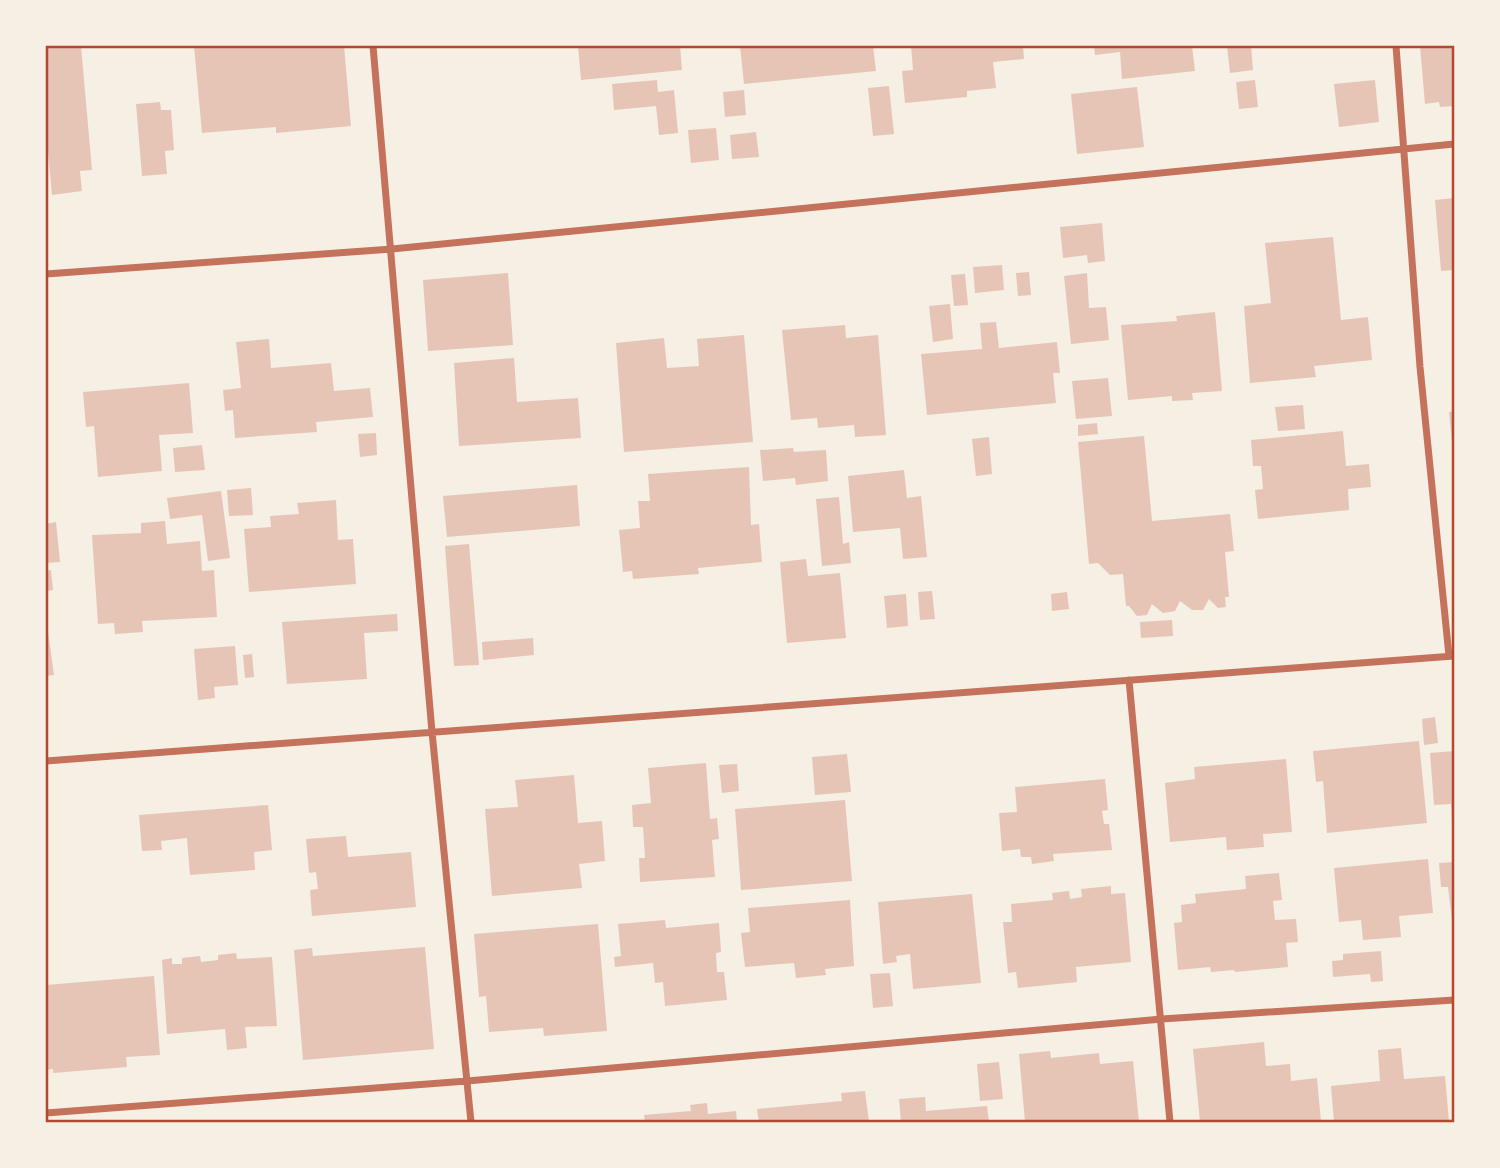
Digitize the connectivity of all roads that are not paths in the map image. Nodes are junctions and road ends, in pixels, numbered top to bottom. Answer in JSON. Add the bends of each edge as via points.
{"nodes":[{"id":1,"x":373,"y":46,"type":"edge"},
{"id":2,"x":1396,"y":46,"type":"edge"},
{"id":3,"x":1454,"y":144,"type":"edge"},
{"id":4,"x":1403,"y":148,"type":"junction"},
{"id":5,"x":392,"y":249,"type":"junction"},
{"id":6,"x":46,"y":274,"type":"edge"},
{"id":7,"x":1452,"y":656,"type":"edge"},
{"id":8,"x":1129,"y":680,"type":"junction"},
{"id":9,"x":432,"y":732,"type":"junction"},
{"id":10,"x":46,"y":761,"type":"edge"},
{"id":11,"x":1454,"y":1000,"type":"edge"},
{"id":12,"x":1162,"y":1019,"type":"junction"},
{"id":13,"x":467,"y":1081,"type":"junction"},
{"id":14,"x":46,"y":1113,"type":"edge"},
{"id":15,"x":471,"y":1122,"type":"edge"},
{"id":16,"x":1170,"y":1122,"type":"edge"}],
"edges":[{"from":1,"to":5,"type":"street"},
{"from":2,"to":4,"type":"street"},
{"from":3,"to":4,"type":"street"},
{"from":4,"to":5,"type":"street"},
{"from":4,"to":7,"type":"street","via":[[1420,367]]},
{"from":5,"to":6,"type":"street"},
{"from":5,"to":9,"type":"street"},
{"from":7,"to":8,"type":"street"},
{"from":8,"to":9,"type":"street"},
{"from":8,"to":12,"type":"street"},
{"from":9,"to":10,"type":"street"},
{"from":9,"to":13,"type":"street"},
{"from":11,"to":12,"type":"street"},
{"from":12,"to":13,"type":"street"},
{"from":12,"to":16,"type":"street"},
{"from":13,"to":14,"type":"street"},
{"from":13,"to":15,"type":"street"}]}
